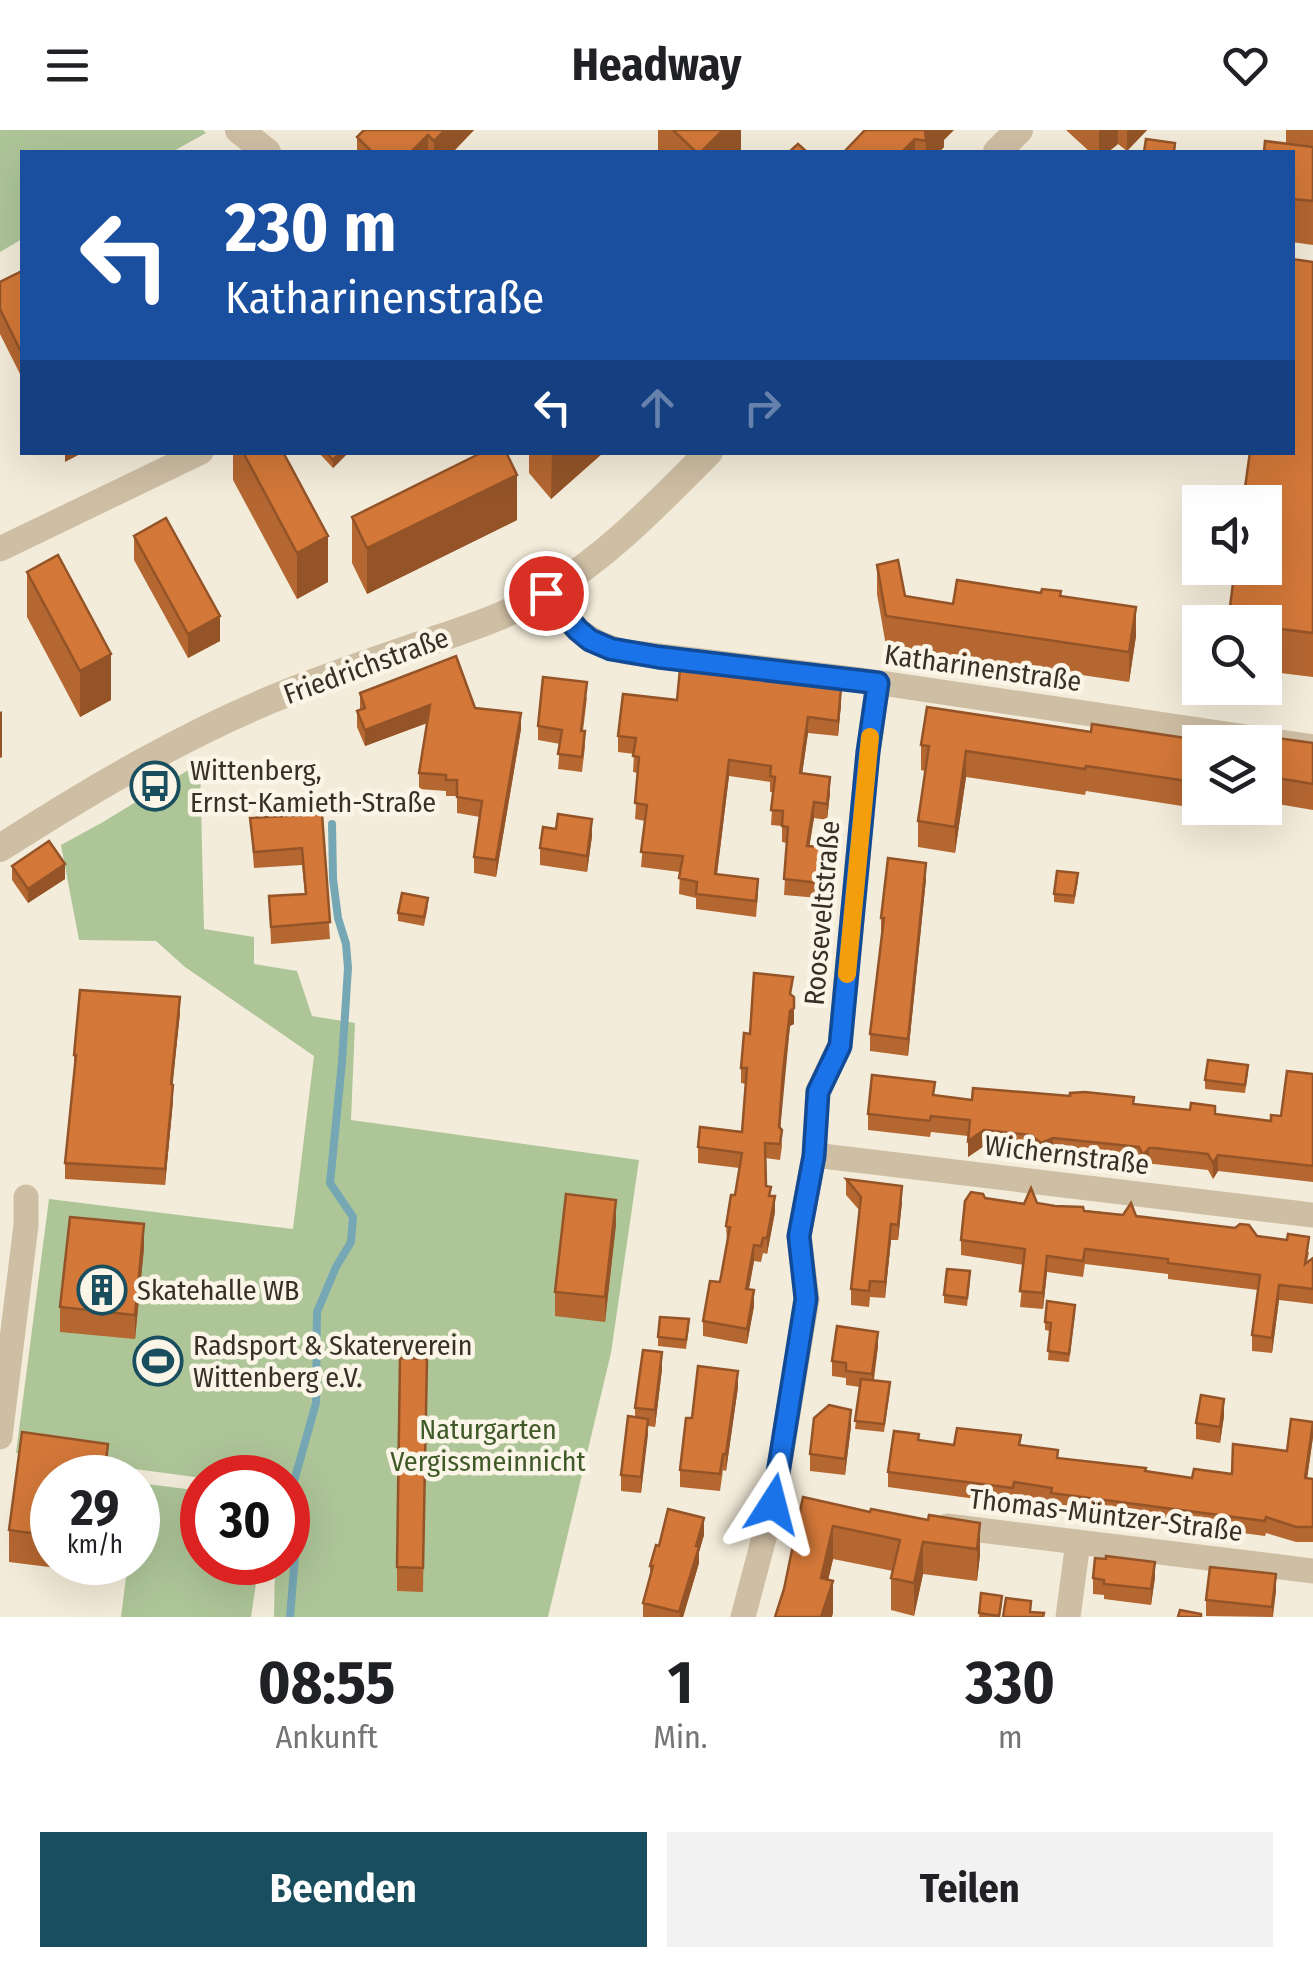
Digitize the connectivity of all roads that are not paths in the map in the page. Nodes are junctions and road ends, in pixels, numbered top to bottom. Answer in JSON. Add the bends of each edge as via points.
{"nodes":[{"id":1,"x":239,"y":130,"type":"edge"},
{"id":2,"x":1019,"y":130,"type":"edge"},
{"id":3,"x":264,"y":150,"type":"edge"},
{"id":4,"x":1000,"y":150,"type":"edge"},
{"id":5,"x":195,"y":455,"type":"edge"},
{"id":6,"x":706,"y":455,"type":"edge"},
{"id":7,"x":0,"y":549,"type":"edge"},
{"id":8,"x":546,"y":593,"type":"junction"},
{"id":9,"x":878,"y":683,"type":"junction"},
{"id":10,"x":1313,"y":747,"type":"edge"},
{"id":11,"x":0,"y":848,"type":"edge"},
{"id":12,"x":814,"y":1156,"type":"junction"},
{"id":13,"x":26,"y":1196,"type":"dead end"},
{"id":14,"x":1313,"y":1215,"type":"edge"},
{"id":15,"x":0,"y":1437,"type":"edge"},
{"id":16,"x":926,"y":1523,"type":"edge"},
{"id":17,"x":1078,"y":1542,"type":"junction"},
{"id":18,"x":1313,"y":1571,"type":"edge"},
{"id":19,"x":743,"y":1617,"type":"edge"},
{"id":20,"x":1068,"y":1617,"type":"edge"}],
"edges":[{"from":1,"to":3,"type":"street"},
{"from":2,"to":4,"type":"street"},
{"from":5,"to":7,"type":"street"},
{"from":6,"to":8,"type":"street","name":"Friedrichstraße","via":[[623,536]]},
{"from":8,"to":9,"type":"street","name":"Katharinenstraße","via":[[578,630],[611,649]]},
{"from":8,"to":11,"type":"street","name":"Friedrichstraße","via":[[483,624],[225,720]]},
{"from":9,"to":10,"type":"street","name":"Katharinenstraße"},
{"from":9,"to":12,"type":"street","name":"Rooseveltstraße","via":[[840,1046],[818,1092]]},
{"from":12,"to":14,"type":"street","name":"Wichernstraße"},
{"from":12,"to":19,"type":"street","name":"Rooseveltstraße","via":[[799,1236],[806,1299],[783,1506]]},
{"from":13,"to":15,"type":"street"},
{"from":16,"to":17,"type":"street","name":"Thomas-Müntzer-Straße"},
{"from":17,"to":18,"type":"street","name":"Thomas-Müntzer-Straße"},
{"from":17,"to":20,"type":"street"}]}
